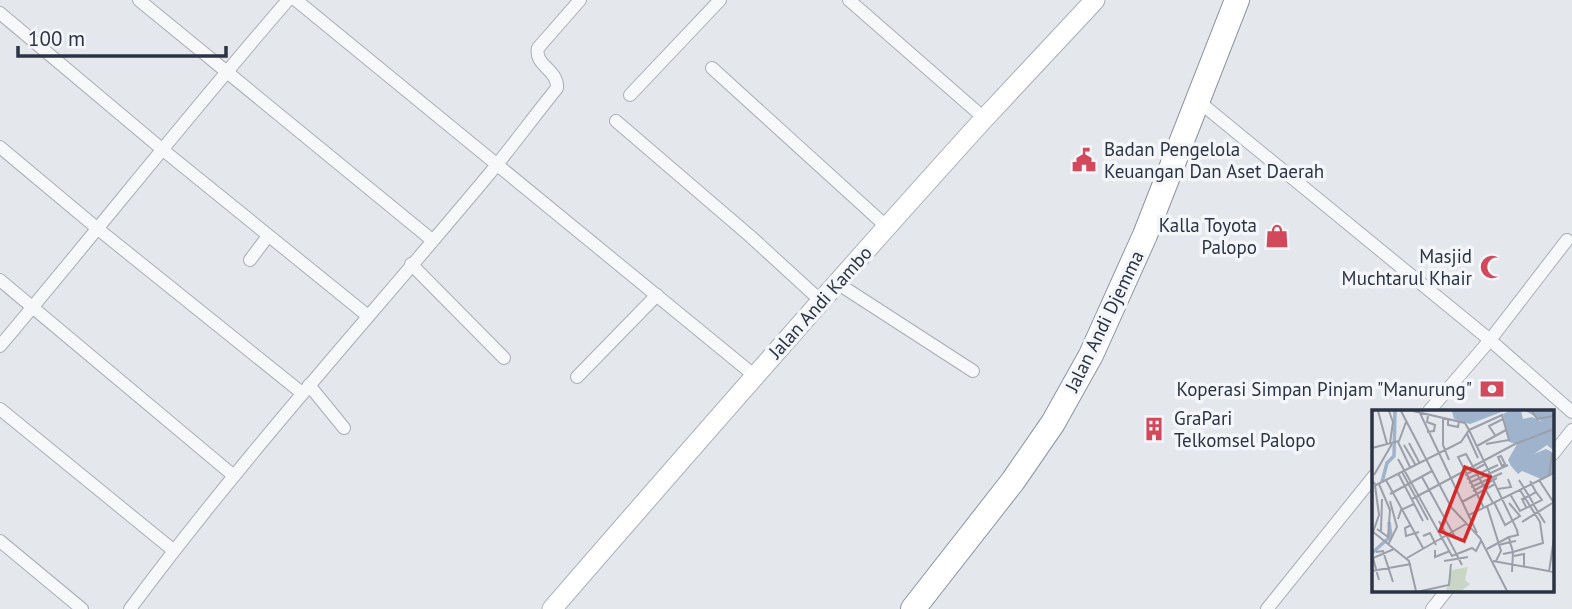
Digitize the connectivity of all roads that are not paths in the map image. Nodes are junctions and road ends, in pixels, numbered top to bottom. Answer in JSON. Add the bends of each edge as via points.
{"nodes":[{"id":1,"x":139,"y":0,"type":"edge"},
{"id":2,"x":288,"y":0,"type":"edge"},
{"id":3,"x":296,"y":0,"type":"edge"},
{"id":4,"x":580,"y":0,"type":"edge"},
{"id":5,"x":720,"y":0,"type":"edge"},
{"id":6,"x":1095,"y":0,"type":"edge"},
{"id":7,"x":1237,"y":0,"type":"edge"},
{"id":8,"x":1251,"y":0,"type":"edge"},
{"id":9,"x":854,"y":2,"type":"edge"},
{"id":10,"x":0,"y":13,"type":"edge"},
{"id":11,"x":712,"y":68,"type":"dead end"},
{"id":12,"x":226,"y":72,"type":"junction"},
{"id":13,"x":630,"y":95,"type":"dead end"},
{"id":14,"x":1203,"y":105,"type":"junction"},
{"id":15,"x":985,"y":118,"type":"junction"},
{"id":16,"x":616,"y":121,"type":"dead end"},
{"id":17,"x":0,"y":148,"type":"edge"},
{"id":18,"x":163,"y":150,"type":"junction"},
{"id":19,"x":497,"y":164,"type":"junction"},
{"id":20,"x":887,"y":227,"type":"junction"},
{"id":21,"x":98,"y":229,"type":"junction"},
{"id":22,"x":268,"y":236,"type":"junction"},
{"id":23,"x":432,"y":240,"type":"junction"},
{"id":24,"x":1567,"y":240,"type":"dead end"},
{"id":25,"x":250,"y":260,"type":"dead end"},
{"id":26,"x":411,"y":264,"type":"junction"},
{"id":27,"x":0,"y":280,"type":"edge"},
{"id":28,"x":837,"y":283,"type":"junction"},
{"id":29,"x":657,"y":295,"type":"junction"},
{"id":30,"x":821,"y":301,"type":"junction"},
{"id":31,"x":33,"y":308,"type":"junction"},
{"id":32,"x":368,"y":316,"type":"junction"},
{"id":33,"x":1490,"y":340,"type":"junction"},
{"id":34,"x":0,"y":346,"type":"edge"},
{"id":35,"x":504,"y":358,"type":"dead end"},
{"id":36,"x":973,"y":371,"type":"dead end"},
{"id":37,"x":755,"y":376,"type":"junction"},
{"id":38,"x":577,"y":377,"type":"dead end"},
{"id":39,"x":306,"y":389,"type":"junction"},
{"id":40,"x":0,"y":409,"type":"edge"},
{"id":41,"x":1430,"y":410,"type":"edge"},
{"id":42,"x":1572,"y":412,"type":"edge"},
{"id":43,"x":344,"y":428,"type":"dead end"},
{"id":44,"x":1572,"y":430,"type":"edge"},
{"id":45,"x":1554,"y":453,"type":"edge"},
{"id":46,"x":234,"y":476,"type":"junction"},
{"id":47,"x":1372,"y":479,"type":"edge"},
{"id":48,"x":0,"y":541,"type":"edge"},
{"id":49,"x":173,"y":550,"type":"junction"},
{"id":50,"x":1445,"y":592,"type":"edge"},
{"id":51,"x":82,"y":609,"type":"edge"},
{"id":52,"x":130,"y":609,"type":"edge"},
{"id":53,"x":552,"y":609,"type":"edge"},
{"id":54,"x":913,"y":609,"type":"edge"},
{"id":55,"x":930,"y":609,"type":"edge"},
{"id":56,"x":1267,"y":609,"type":"edge"},
{"id":57,"x":1432,"y":609,"type":"edge"}],
"edges":[{"from":1,"to":12,"type":"street"},
{"from":2,"to":12,"type":"street"},
{"from":3,"to":19,"type":"street"},
{"from":4,"to":19,"type":"street","via":[[538,48],[537,56],[555,76],[557,88]]},
{"from":5,"to":13,"type":"street"},
{"from":6,"to":15,"type":"street","name":"Jalan Andi Kambo"},
{"from":7,"to":14,"type":"highway","name":"Jalan Andi Djemma"},
{"from":8,"to":14,"type":"highway","name":"Jalan Andi Djemma"},
{"from":9,"to":15,"type":"street"},
{"from":10,"to":18,"type":"street"},
{"from":11,"to":20,"type":"street"},
{"from":12,"to":18,"type":"street"},
{"from":12,"to":23,"type":"street"},
{"from":14,"to":33,"type":"street"},
{"from":14,"to":54,"type":"highway","name":"Jalan Andi Djemma","via":[[1091,355],[1053,424]]},
{"from":14,"to":55,"type":"highway","name":"Jalan Andi Djemma","via":[[1145,267],[1065,429]]},
{"from":15,"to":20,"type":"street","name":"Jalan Andi Kambo"},
{"from":16,"to":30,"type":"street"},
{"from":17,"to":21,"type":"street"},
{"from":18,"to":21,"type":"street"},
{"from":18,"to":22,"type":"street"},
{"from":19,"to":23,"type":"street"},
{"from":19,"to":29,"type":"street"},
{"from":20,"to":28,"type":"street","name":"Jalan Andi Kambo"},
{"from":21,"to":31,"type":"street"},
{"from":21,"to":39,"type":"street"},
{"from":22,"to":25,"type":"street"},
{"from":22,"to":32,"type":"street"},
{"from":23,"to":26,"type":"street"},
{"from":24,"to":33,"type":"street"},
{"from":26,"to":32,"type":"street"},
{"from":26,"to":35,"type":"street"},
{"from":27,"to":31,"type":"street"},
{"from":28,"to":30,"type":"street","name":"Jalan Andi Kambo"},
{"from":28,"to":36,"type":"street"},
{"from":29,"to":37,"type":"street"},
{"from":29,"to":38,"type":"street"},
{"from":30,"to":37,"type":"street","name":"Jalan Andi Kambo"},
{"from":31,"to":34,"type":"street"},
{"from":31,"to":46,"type":"street"},
{"from":32,"to":39,"type":"street"},
{"from":33,"to":41,"type":"street"},
{"from":33,"to":42,"type":"street"},
{"from":37,"to":53,"type":"street","name":"Jalan Andi Kambo"},
{"from":39,"to":43,"type":"street"},
{"from":39,"to":46,"type":"street"},
{"from":40,"to":49,"type":"street"},
{"from":44,"to":45,"type":"street"},
{"from":46,"to":49,"type":"street"},
{"from":47,"to":56,"type":"street"},
{"from":48,"to":51,"type":"street"},
{"from":49,"to":52,"type":"street"},
{"from":50,"to":57,"type":"street"}]}
